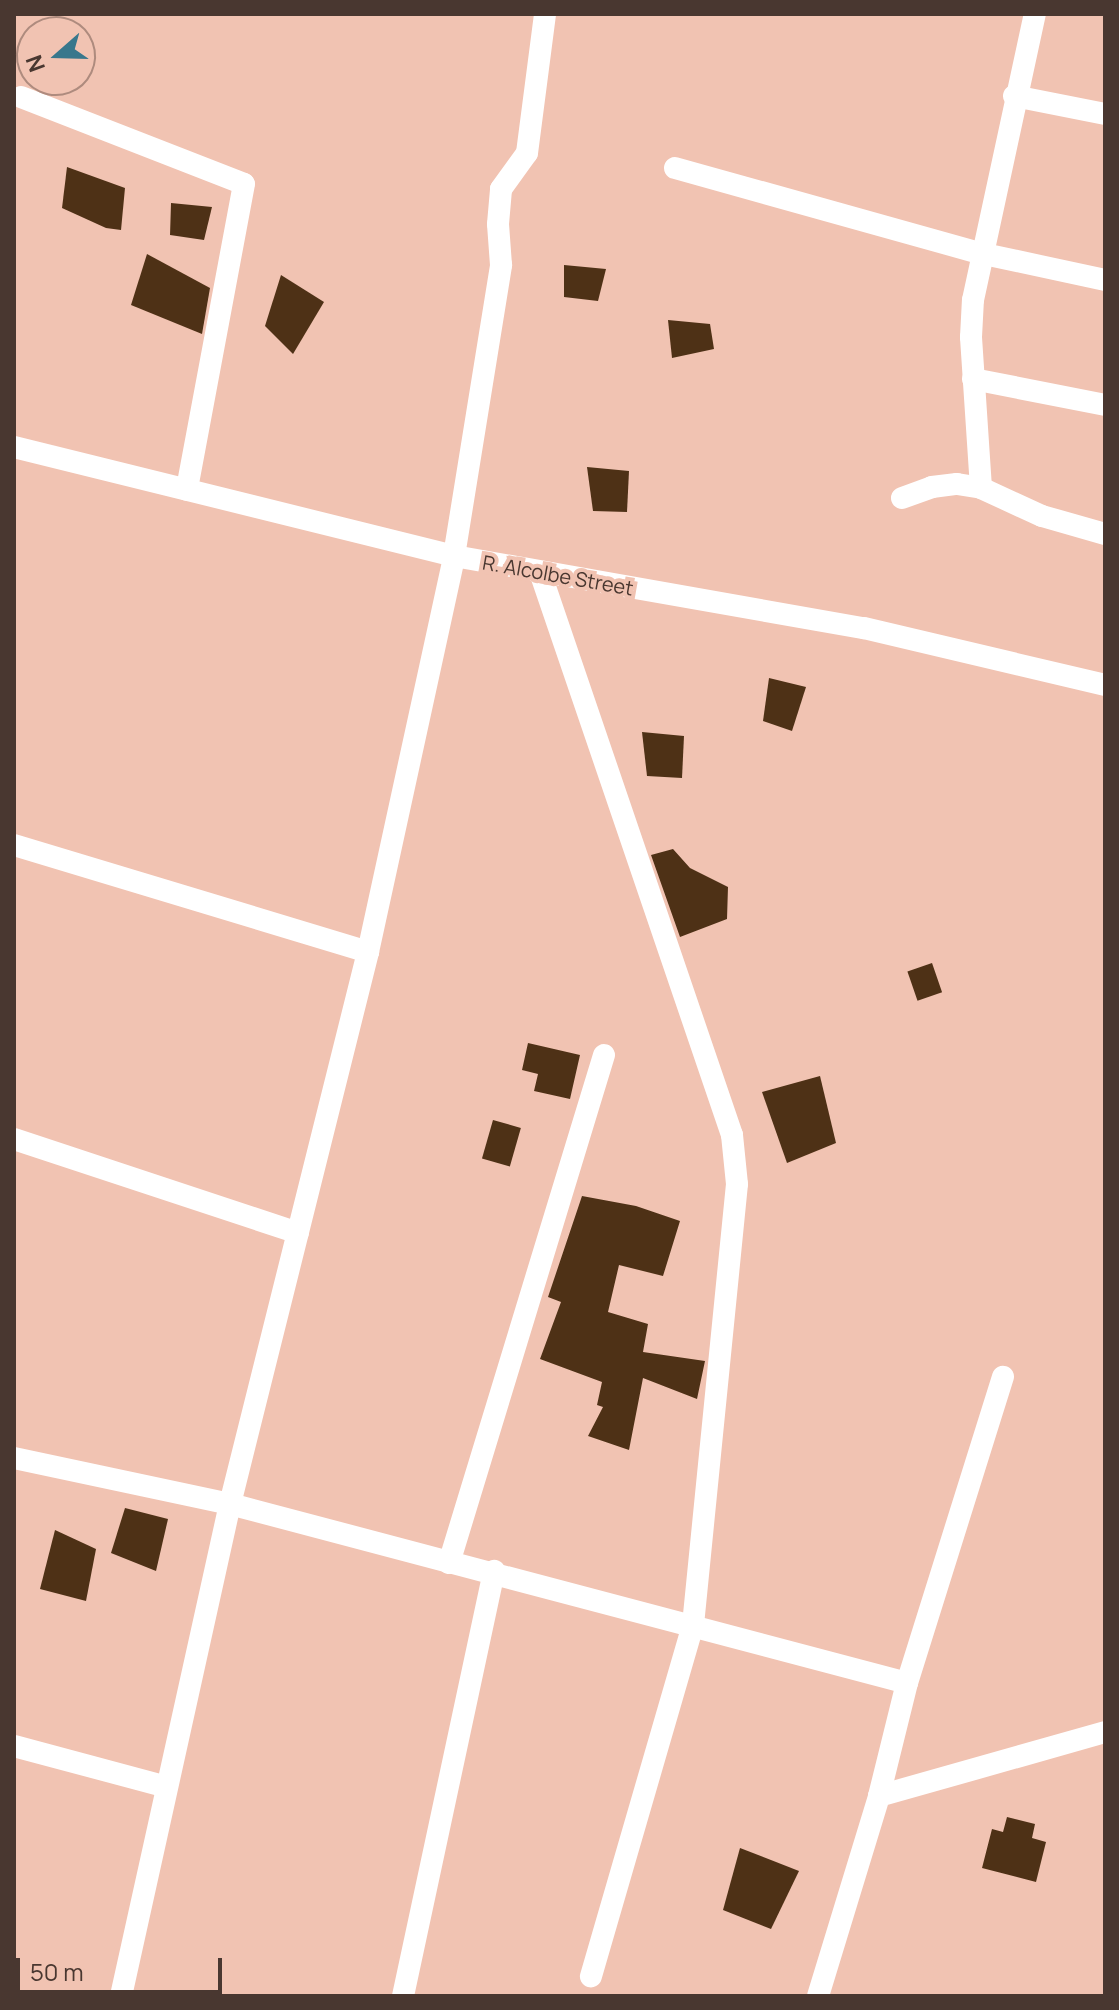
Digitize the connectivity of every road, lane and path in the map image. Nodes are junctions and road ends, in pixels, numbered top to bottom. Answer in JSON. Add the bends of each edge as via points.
{"nodes":[{"id":1,"x":545,"y":14,"type":"edge"},
{"id":2,"x":1035,"y":14,"type":"edge"},
{"id":3,"x":1014,"y":96,"type":"junction"},
{"id":4,"x":21,"y":97,"type":"dead end"},
{"id":5,"x":1105,"y":114,"type":"edge"},
{"id":6,"x":675,"y":168,"type":"dead end"},
{"id":7,"x":984,"y":254,"type":"junction"},
{"id":8,"x":1105,"y":280,"type":"edge"},
{"id":9,"x":973,"y":379,"type":"junction"},
{"id":10,"x":1105,"y":405,"type":"edge"},
{"id":11,"x":14,"y":447,"type":"edge"},
{"id":12,"x":981,"y":488,"type":"junction"},
{"id":13,"x":187,"y":490,"type":"junction"},
{"id":14,"x":902,"y":498,"type":"dead end"},
{"id":15,"x":1105,"y":534,"type":"edge"},
{"id":16,"x":454,"y":556,"type":"junction"},
{"id":17,"x":540,"y":572,"type":"junction"},
{"id":18,"x":1105,"y":685,"type":"edge"},
{"id":19,"x":14,"y":845,"type":"edge"},
{"id":20,"x":368,"y":952,"type":"junction"},
{"id":21,"x":604,"y":1055,"type":"dead end"},
{"id":22,"x":14,"y":1139,"type":"edge"},
{"id":23,"x":298,"y":1233,"type":"junction"},
{"id":24,"x":1003,"y":1377,"type":"dead end"},
{"id":25,"x":14,"y":1458,"type":"edge"},
{"id":26,"x":230,"y":1504,"type":"junction"},
{"id":27,"x":449,"y":1563,"type":"junction"},
{"id":28,"x":494,"y":1571,"type":"junction"},
{"id":29,"x":693,"y":1625,"type":"junction"},
{"id":30,"x":907,"y":1683,"type":"junction"},
{"id":31,"x":1105,"y":1732,"type":"edge"},
{"id":32,"x":14,"y":1746,"type":"edge"},
{"id":33,"x":167,"y":1787,"type":"junction"},
{"id":34,"x":879,"y":1796,"type":"junction"},
{"id":35,"x":591,"y":1977,"type":"dead end"},
{"id":36,"x":121,"y":1996,"type":"edge"},
{"id":37,"x":403,"y":1996,"type":"edge"},
{"id":38,"x":818,"y":1996,"type":"edge"}],
"edges":[{"from":1,"to":16,"type":"street","via":[[527,153],[501,189],[501,265]]},
{"from":2,"to":3,"type":"street"},
{"from":3,"to":5,"type":"street"},
{"from":3,"to":7,"type":"street"},
{"from":4,"to":13,"type":"street","via":[[244,184]]},
{"from":6,"to":7,"type":"street"},
{"from":7,"to":8,"type":"street"},
{"from":7,"to":9,"type":"street","via":[[973,300]]},
{"from":9,"to":10,"type":"street"},
{"from":9,"to":12,"type":"street"},
{"from":11,"to":13,"type":"street","name":"R. Alcolbe Street"},
{"from":12,"to":14,"type":"street","via":[[932,487]]},
{"from":12,"to":15,"type":"street","via":[[1042,516]]},
{"from":13,"to":16,"type":"street","name":"R. Alcolbe Street"},
{"from":16,"to":17,"type":"street","name":"R. Alcolbe Street"},
{"from":16,"to":20,"type":"street"},
{"from":17,"to":18,"type":"street","name":"R. Alcolbe Street","via":[[864,628]]},
{"from":17,"to":29,"type":"street","via":[[735,1154],[733,1232]]},
{"from":19,"to":20,"type":"street"},
{"from":20,"to":23,"type":"street"},
{"from":21,"to":27,"type":"street"},
{"from":22,"to":23,"type":"street"},
{"from":23,"to":26,"type":"street"},
{"from":24,"to":30,"type":"street"},
{"from":25,"to":26,"type":"street"},
{"from":26,"to":27,"type":"street"},
{"from":26,"to":33,"type":"street"},
{"from":27,"to":28,"type":"street"},
{"from":28,"to":29,"type":"street"},
{"from":28,"to":37,"type":"street"},
{"from":29,"to":30,"type":"street"},
{"from":29,"to":35,"type":"street"},
{"from":30,"to":34,"type":"street"},
{"from":31,"to":34,"type":"street"},
{"from":32,"to":33,"type":"street"},
{"from":33,"to":36,"type":"street"},
{"from":34,"to":38,"type":"street"}]}
